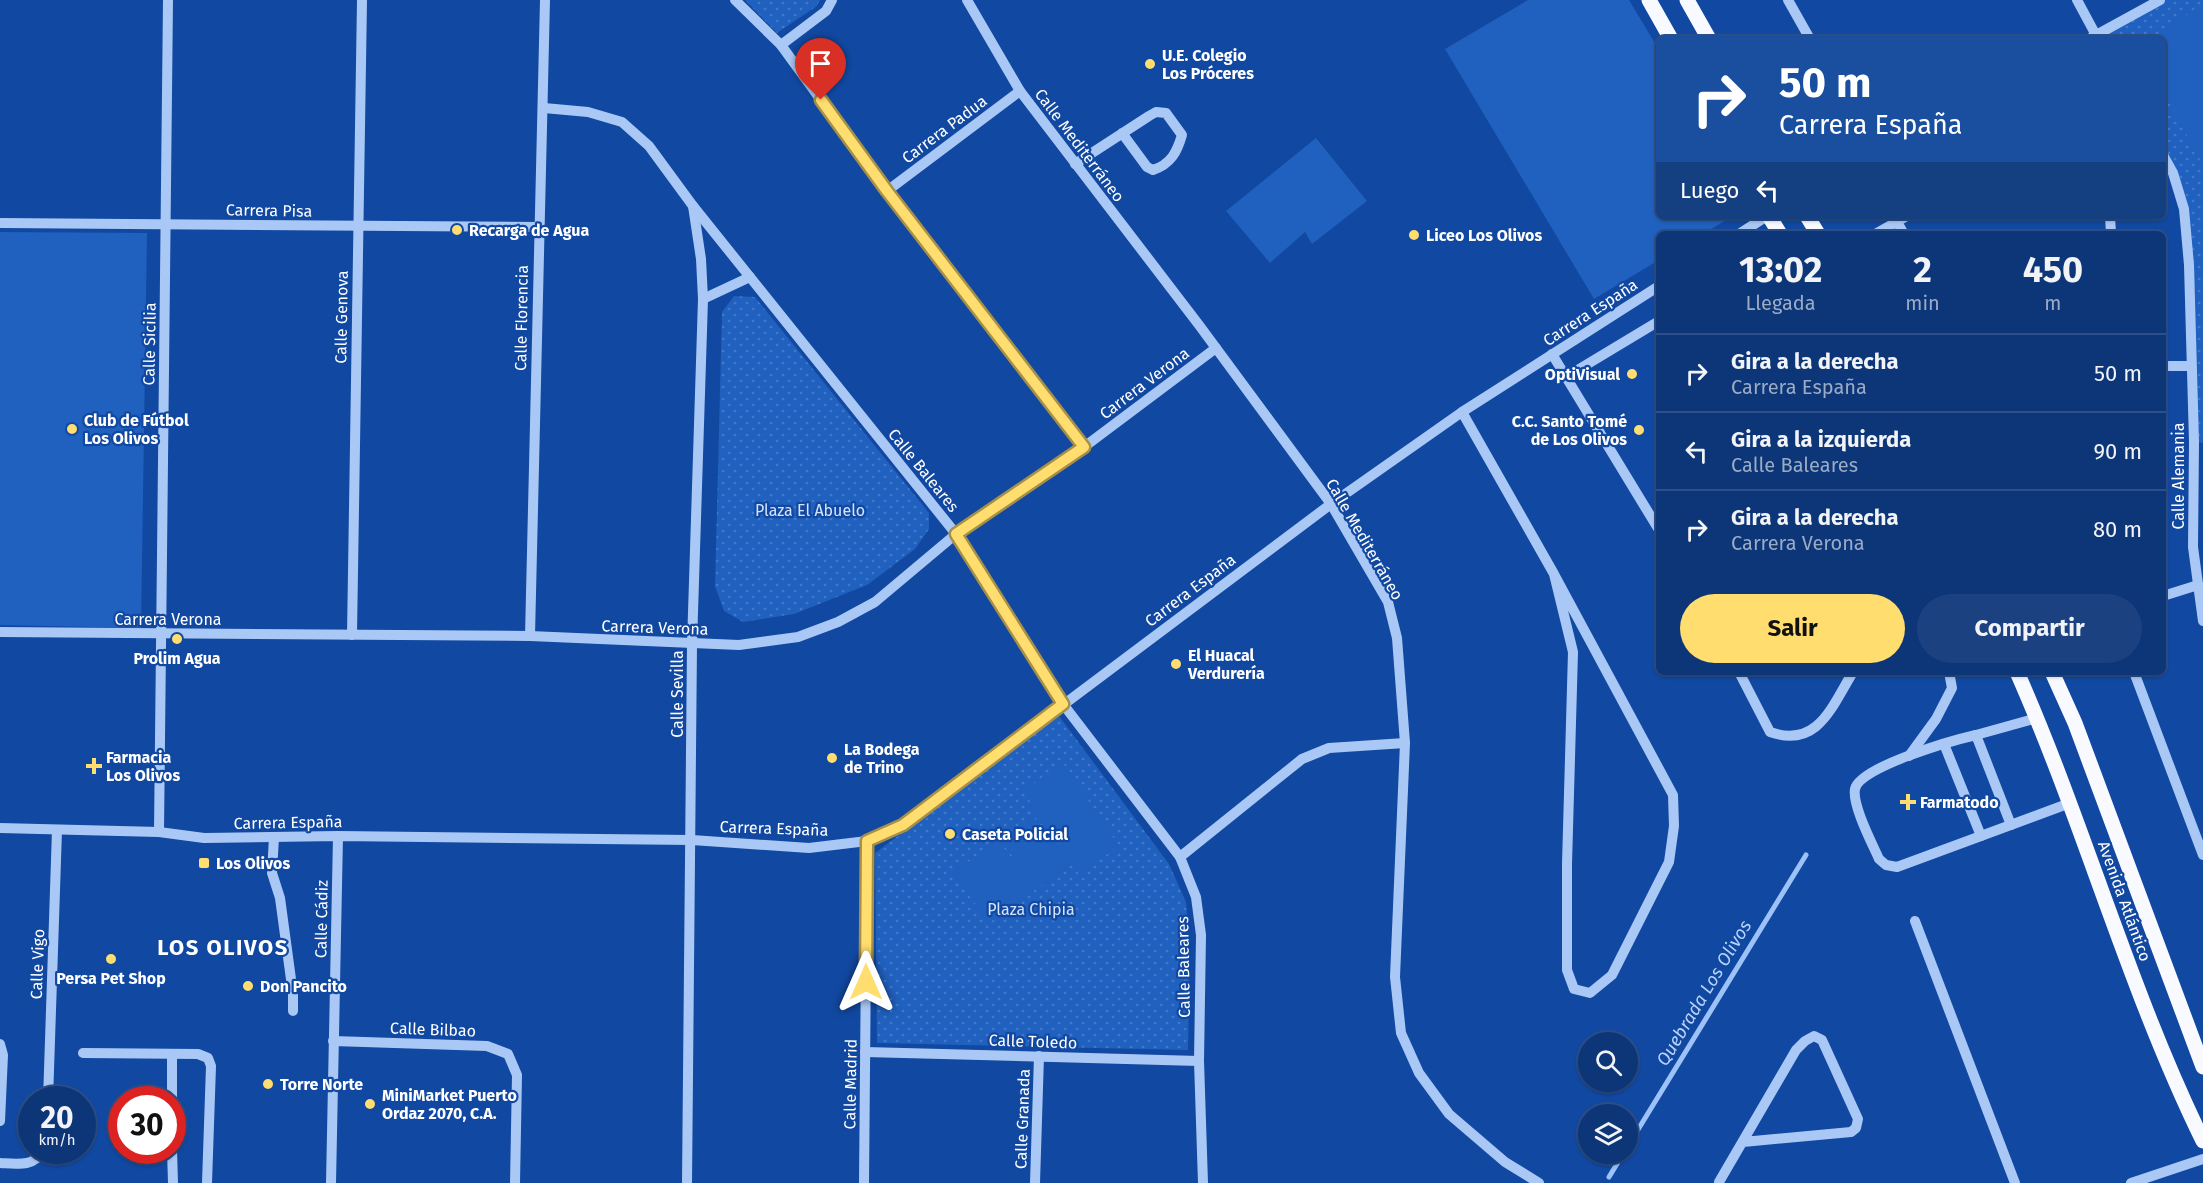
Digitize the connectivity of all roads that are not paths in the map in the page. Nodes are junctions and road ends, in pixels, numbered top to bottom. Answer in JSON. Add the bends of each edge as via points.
{"nodes":[{"id":1,"x":168,"y":0,"type":"edge"},
{"id":2,"x":362,"y":0,"type":"edge"},
{"id":3,"x":545,"y":0,"type":"edge"},
{"id":4,"x":735,"y":0,"type":"edge"},
{"id":5,"x":832,"y":0,"type":"edge"},
{"id":6,"x":967,"y":0,"type":"edge"},
{"id":7,"x":1649,"y":0,"type":"edge"},
{"id":8,"x":1687,"y":0,"type":"edge"},
{"id":9,"x":1788,"y":0,"type":"edge"},
{"id":10,"x":2077,"y":0,"type":"edge"},
{"id":11,"x":2160,"y":0,"type":"edge"},
{"id":12,"x":1669,"y":36,"type":"edge"},
{"id":13,"x":1707,"y":36,"type":"edge"},
{"id":14,"x":1808,"y":36,"type":"edge"},
{"id":15,"x":2093,"y":36,"type":"edge"},
{"id":16,"x":2097,"y":36,"type":"edge"},
{"id":17,"x":781,"y":45,"type":"junction"},
{"id":18,"x":1020,"y":91,"type":"junction"},
{"id":19,"x":544,"y":108,"type":"junction"},
{"id":20,"x":1122,"y":133,"type":"junction"},
{"id":21,"x":2166,"y":160,"type":"edge"},
{"id":22,"x":1075,"y":164,"type":"junction"},
{"id":23,"x":887,"y":191,"type":"junction"},
{"id":24,"x":693,"y":206,"type":"junction"},
{"id":25,"x":1763,"y":219,"type":"edge"},
{"id":26,"x":1902,"y":219,"type":"edge"},
{"id":27,"x":0,"y":223,"type":"edge"},
{"id":28,"x":166,"y":223,"type":"junction"},
{"id":29,"x":538,"y":227,"type":"junction"},
{"id":30,"x":357,"y":228,"type":"junction"},
{"id":31,"x":1744,"y":231,"type":"edge"},
{"id":32,"x":1880,"y":231,"type":"edge"},
{"id":33,"x":750,"y":277,"type":"junction"},
{"id":34,"x":1656,"y":288,"type":"edge"},
{"id":35,"x":703,"y":299,"type":"junction"},
{"id":36,"x":1656,"y":323,"type":"edge"},
{"id":37,"x":1216,"y":348,"type":"junction"},
{"id":38,"x":1552,"y":354,"type":"junction"},
{"id":39,"x":2166,"y":366,"type":"edge"},
{"id":40,"x":2190,"y":366,"type":"junction"},
{"id":41,"x":1566,"y":377,"type":"junction"},
{"id":42,"x":1462,"y":412,"type":"junction"},
{"id":43,"x":2199,"y":442,"type":"edge"},
{"id":44,"x":1084,"y":447,"type":"junction"},
{"id":45,"x":1331,"y":504,"type":"junction"},
{"id":46,"x":1656,"y":525,"type":"edge"},
{"id":47,"x":956,"y":534,"type":"junction"},
{"id":48,"x":1554,"y":574,"type":"junction"},
{"id":49,"x":2198,"y":585,"type":"junction"},
{"id":50,"x":2166,"y":595,"type":"edge"},
{"id":51,"x":2203,"y":621,"type":"edge"},
{"id":52,"x":0,"y":632,"type":"edge"},
{"id":53,"x":161,"y":634,"type":"junction"},
{"id":54,"x":352,"y":635,"type":"junction"},
{"id":55,"x":530,"y":636,"type":"junction"},
{"id":56,"x":692,"y":644,"type":"junction"},
{"id":57,"x":1741,"y":675,"type":"edge"},
{"id":58,"x":1851,"y":675,"type":"edge"},
{"id":59,"x":1950,"y":675,"type":"edge"},
{"id":60,"x":2018,"y":675,"type":"edge"},
{"id":61,"x":2053,"y":675,"type":"edge"},
{"id":62,"x":2135,"y":675,"type":"edge"},
{"id":63,"x":1063,"y":704,"type":"junction"},
{"id":64,"x":2037,"y":718,"type":"junction"},
{"id":65,"x":1976,"y":735,"type":"junction"},
{"id":66,"x":1405,"y":743,"type":"junction"},
{"id":67,"x":1944,"y":744,"type":"junction"},
{"id":68,"x":1909,"y":756,"type":"junction"},
{"id":69,"x":2070,"y":803,"type":"junction"},
{"id":70,"x":2011,"y":825,"type":"junction"},
{"id":71,"x":0,"y":828,"type":"edge"},
{"id":72,"x":57,"y":830,"type":"junction"},
{"id":73,"x":159,"y":831,"type":"junction"},
{"id":74,"x":338,"y":836,"type":"junction"},
{"id":75,"x":1981,"y":836,"type":"junction"},
{"id":76,"x":274,"y":837,"type":"junction"},
{"id":77,"x":692,"y":840,"type":"junction"},
{"id":78,"x":867,"y":841,"type":"junction"},
{"id":79,"x":2203,"y":855,"type":"edge"},
{"id":80,"x":1180,"y":857,"type":"junction"},
{"id":81,"x":1915,"y":921,"type":"dead end"},
{"id":82,"x":293,"y":1011,"type":"dead end"},
{"id":83,"x":333,"y":1041,"type":"junction"},
{"id":84,"x":0,"y":1044,"type":"edge"},
{"id":85,"x":865,"y":1052,"type":"junction"},
{"id":86,"x":83,"y":1053,"type":"dead end"},
{"id":87,"x":172,"y":1054,"type":"junction"},
{"id":88,"x":1038,"y":1056,"type":"junction"},
{"id":89,"x":1199,"y":1061,"type":"junction"},
{"id":90,"x":2203,"y":1067,"type":"edge"},
{"id":91,"x":48,"y":1086,"type":"edge"},
{"id":92,"x":172,"y":1086,"type":"edge"},
{"id":93,"x":0,"y":1121,"type":"edge"},
{"id":94,"x":2203,"y":1141,"type":"edge"},
{"id":95,"x":1743,"y":1142,"type":"junction"},
{"id":96,"x":2203,"y":1159,"type":"edge"},
{"id":97,"x":0,"y":1163,"type":"edge"},
{"id":98,"x":18,"y":1164,"type":"edge"},
{"id":99,"x":172,"y":1164,"type":"edge"},
{"id":100,"x":1524,"y":1179,"type":"edge"},
{"id":101,"x":172,"y":1183,"type":"edge"},
{"id":102,"x":207,"y":1183,"type":"edge"},
{"id":103,"x":331,"y":1183,"type":"edge"},
{"id":104,"x":515,"y":1183,"type":"edge"},
{"id":105,"x":687,"y":1183,"type":"edge"},
{"id":106,"x":864,"y":1183,"type":"edge"},
{"id":107,"x":1035,"y":1183,"type":"edge"},
{"id":108,"x":1203,"y":1183,"type":"edge"},
{"id":109,"x":1539,"y":1183,"type":"edge"},
{"id":110,"x":1719,"y":1183,"type":"edge"},
{"id":111,"x":2015,"y":1183,"type":"edge"},
{"id":112,"x":2131,"y":1183,"type":"edge"}],
"edges":[{"from":1,"to":28,"type":"street","name":"Calle Sicilia"},
{"from":2,"to":30,"type":"street","name":"Calle Genova"},
{"from":3,"to":19,"type":"street","name":"Calle Florencia"},
{"from":4,"to":17,"type":"street"},
{"from":5,"to":17,"type":"street","via":[[826,11]]},
{"from":6,"to":18,"type":"street","name":"Calle Mediterráneo"},
{"from":7,"to":12,"type":"main road"},
{"from":8,"to":13,"type":"main road"},
{"from":9,"to":14,"type":"street"},
{"from":10,"to":15,"type":"street"},
{"from":11,"to":16,"type":"street"},
{"from":17,"to":23,"type":"street"},
{"from":18,"to":22,"type":"street","name":"Calle Mediterráneo"},
{"from":18,"to":23,"type":"street","name":"Carrera Padua"},
{"from":19,"to":24,"type":"street","name":"Calle Baleares","via":[[588,112],[622,122],[649,146]]},
{"from":19,"to":29,"type":"street","name":"Calle Florencia"},
{"from":20,"to":20,"type":"street","via":[[1156,112],[1166,113],[1182,135],[1177,152],[1153,170]]},
{"from":20,"to":22,"type":"street"},
{"from":21,"to":40,"type":"street","name":"Calle Alemania","via":[[2184,209]]},
{"from":22,"to":37,"type":"street","name":"Calle Mediterráneo"},
{"from":23,"to":44,"type":"street"},
{"from":24,"to":33,"type":"street","name":"Calle Baleares"},
{"from":24,"to":35,"type":"street","name":"Calle Sevilla"},
{"from":25,"to":31,"type":"street"},
{"from":26,"to":32,"type":"street"},
{"from":27,"to":28,"type":"street","name":"Carrera Pisa"},
{"from":28,"to":30,"type":"street","name":"Carrera Pisa"},
{"from":28,"to":53,"type":"street","name":"Calle Sicilia"},
{"from":29,"to":30,"type":"street","name":"Carrera Pisa"},
{"from":29,"to":55,"type":"street","name":"Calle Florencia"},
{"from":30,"to":54,"type":"street","name":"Calle Genova"},
{"from":33,"to":35,"type":"street"},
{"from":33,"to":47,"type":"street","name":"Calle Baleares"},
{"from":34,"to":38,"type":"street","name":"Carrera España"},
{"from":35,"to":56,"type":"street","name":"Calle Sevilla"},
{"from":36,"to":41,"type":"street"},
{"from":37,"to":44,"type":"street","name":"Carrera Verona"},
{"from":37,"to":45,"type":"street","name":"Calle Mediterráneo"},
{"from":38,"to":41,"type":"street"},
{"from":38,"to":42,"type":"street","name":"Carrera España"},
{"from":39,"to":40,"type":"street"},
{"from":40,"to":43,"type":"street","name":"Calle Alemania"},
{"from":41,"to":46,"type":"street"},
{"from":42,"to":45,"type":"street","name":"Carrera España"},
{"from":42,"to":48,"type":"street"},
{"from":43,"to":49,"type":"street","name":"Calle Alemania","via":[[2193,547]]},
{"from":44,"to":47,"type":"street","name":"Carrera Verona"},
{"from":45,"to":63,"type":"street","name":"Carrera España"},
{"from":45,"to":66,"type":"street","name":"Calle Mediterráneo","via":[[1388,602],[1398,638]]},
{"from":47,"to":56,"type":"street","name":"Carrera Verona","via":[[874,602],[838,622],[798,637],[739,645]]},
{"from":47,"to":63,"type":"street","name":"Calle Baleares"},
{"from":48,"to":48,"type":"street","via":[[1573,652],[1567,970],[1574,989],[1590,993],[1612,975],[1669,862],[1673,795]]},
{"from":49,"to":50,"type":"street"},
{"from":49,"to":51,"type":"street","name":"Calle Alemania"},
{"from":52,"to":53,"type":"street","name":"Carrera Verona"},
{"from":53,"to":54,"type":"street","name":"Carrera Verona"},
{"from":53,"to":73,"type":"street","name":"Calle Sicilia"},
{"from":54,"to":55,"type":"street","name":"Carrera Verona"},
{"from":55,"to":56,"type":"street","name":"Carrera Verona"},
{"from":56,"to":77,"type":"street","name":"Calle Sevilla"},
{"from":57,"to":58,"type":"street","via":[[1770,732],[1787,738],[1804,735],[1819,726]]},
{"from":59,"to":68,"type":"street","via":[[1952,688],[1936,719]]},
{"from":60,"to":64,"type":"main road","name":"Avenida Atlántico"},
{"from":61,"to":90,"type":"main road","name":"Avenida Atlántico","via":[[2075,723]]},
{"from":62,"to":79,"type":"street"},
{"from":63,"to":78,"type":"street","name":"Carrera España","via":[[903,825]]},
{"from":63,"to":80,"type":"street","name":"Calle Baleares"},
{"from":64,"to":65,"type":"street"},
{"from":64,"to":69,"type":"main road","name":"Avenida Atlántico"},
{"from":65,"to":67,"type":"street"},
{"from":65,"to":70,"type":"street"},
{"from":66,"to":80,"type":"street","via":[[1329,748],[1302,759]]},
{"from":66,"to":100,"type":"street","name":"Calle Mediterráneo","via":[[1395,977],[1401,1033],[1419,1073],[1449,1114]]},
{"from":67,"to":68,"type":"street"},
{"from":67,"to":75,"type":"street"},
{"from":68,"to":75,"type":"street","via":[[1864,775],[1855,787],[1856,800],[1879,859],[1897,867]]},
{"from":69,"to":70,"type":"street"},
{"from":69,"to":94,"type":"main road","name":"Avenida Atlántico","via":[[2169,1072]]},
{"from":70,"to":75,"type":"street"},
{"from":71,"to":72,"type":"street","name":"Carrera España"},
{"from":72,"to":73,"type":"street","name":"Carrera España"},
{"from":72,"to":91,"type":"street","name":"Calle Vigo"},
{"from":73,"to":76,"type":"street","name":"Carrera España","via":[[204,838]]},
{"from":74,"to":76,"type":"street","name":"Carrera España"},
{"from":74,"to":77,"type":"street","name":"Carrera España"},
{"from":74,"to":83,"type":"street","name":"Calle Cádiz"},
{"from":76,"to":82,"type":"street","via":[[272,873],[280,898]]},
{"from":77,"to":78,"type":"street","name":"Carrera España","via":[[809,848]]},
{"from":77,"to":105,"type":"street","name":"Calle Sevilla"},
{"from":78,"to":85,"type":"street","name":"Calle Madrid"},
{"from":80,"to":89,"type":"street","name":"Calle Baleares","via":[[1196,897],[1201,935]]},
{"from":81,"to":111,"type":"street"},
{"from":83,"to":103,"type":"street","name":"Calle Cádiz"},
{"from":83,"to":104,"type":"street","name":"Calle Bilbao","via":[[487,1046],[508,1054],[517,1075]]},
{"from":84,"to":93,"type":"street"},
{"from":85,"to":88,"type":"street","name":"Calle Toledo"},
{"from":85,"to":106,"type":"street","name":"Calle Madrid"},
{"from":86,"to":87,"type":"street"},
{"from":87,"to":92,"type":"street"},
{"from":87,"to":102,"type":"street","via":[[198,1054],[208,1058],[211,1066]]},
{"from":88,"to":89,"type":"street","name":"Calle Toledo"},
{"from":88,"to":107,"type":"street","name":"Calle Granada"},
{"from":89,"to":108,"type":"street","name":"Calle Baleares"},
{"from":95,"to":95,"type":"street","via":[[1796,1050],[1814,1036],[1822,1040],[1858,1119],[1856,1128],[1851,1132]]},
{"from":95,"to":110,"type":"street"},
{"from":96,"to":112,"type":"street"},
{"from":97,"to":98,"type":"street"},
{"from":99,"to":101,"type":"street"},
{"from":100,"to":109,"type":"street","name":"Calle Mediterráneo"}]}
